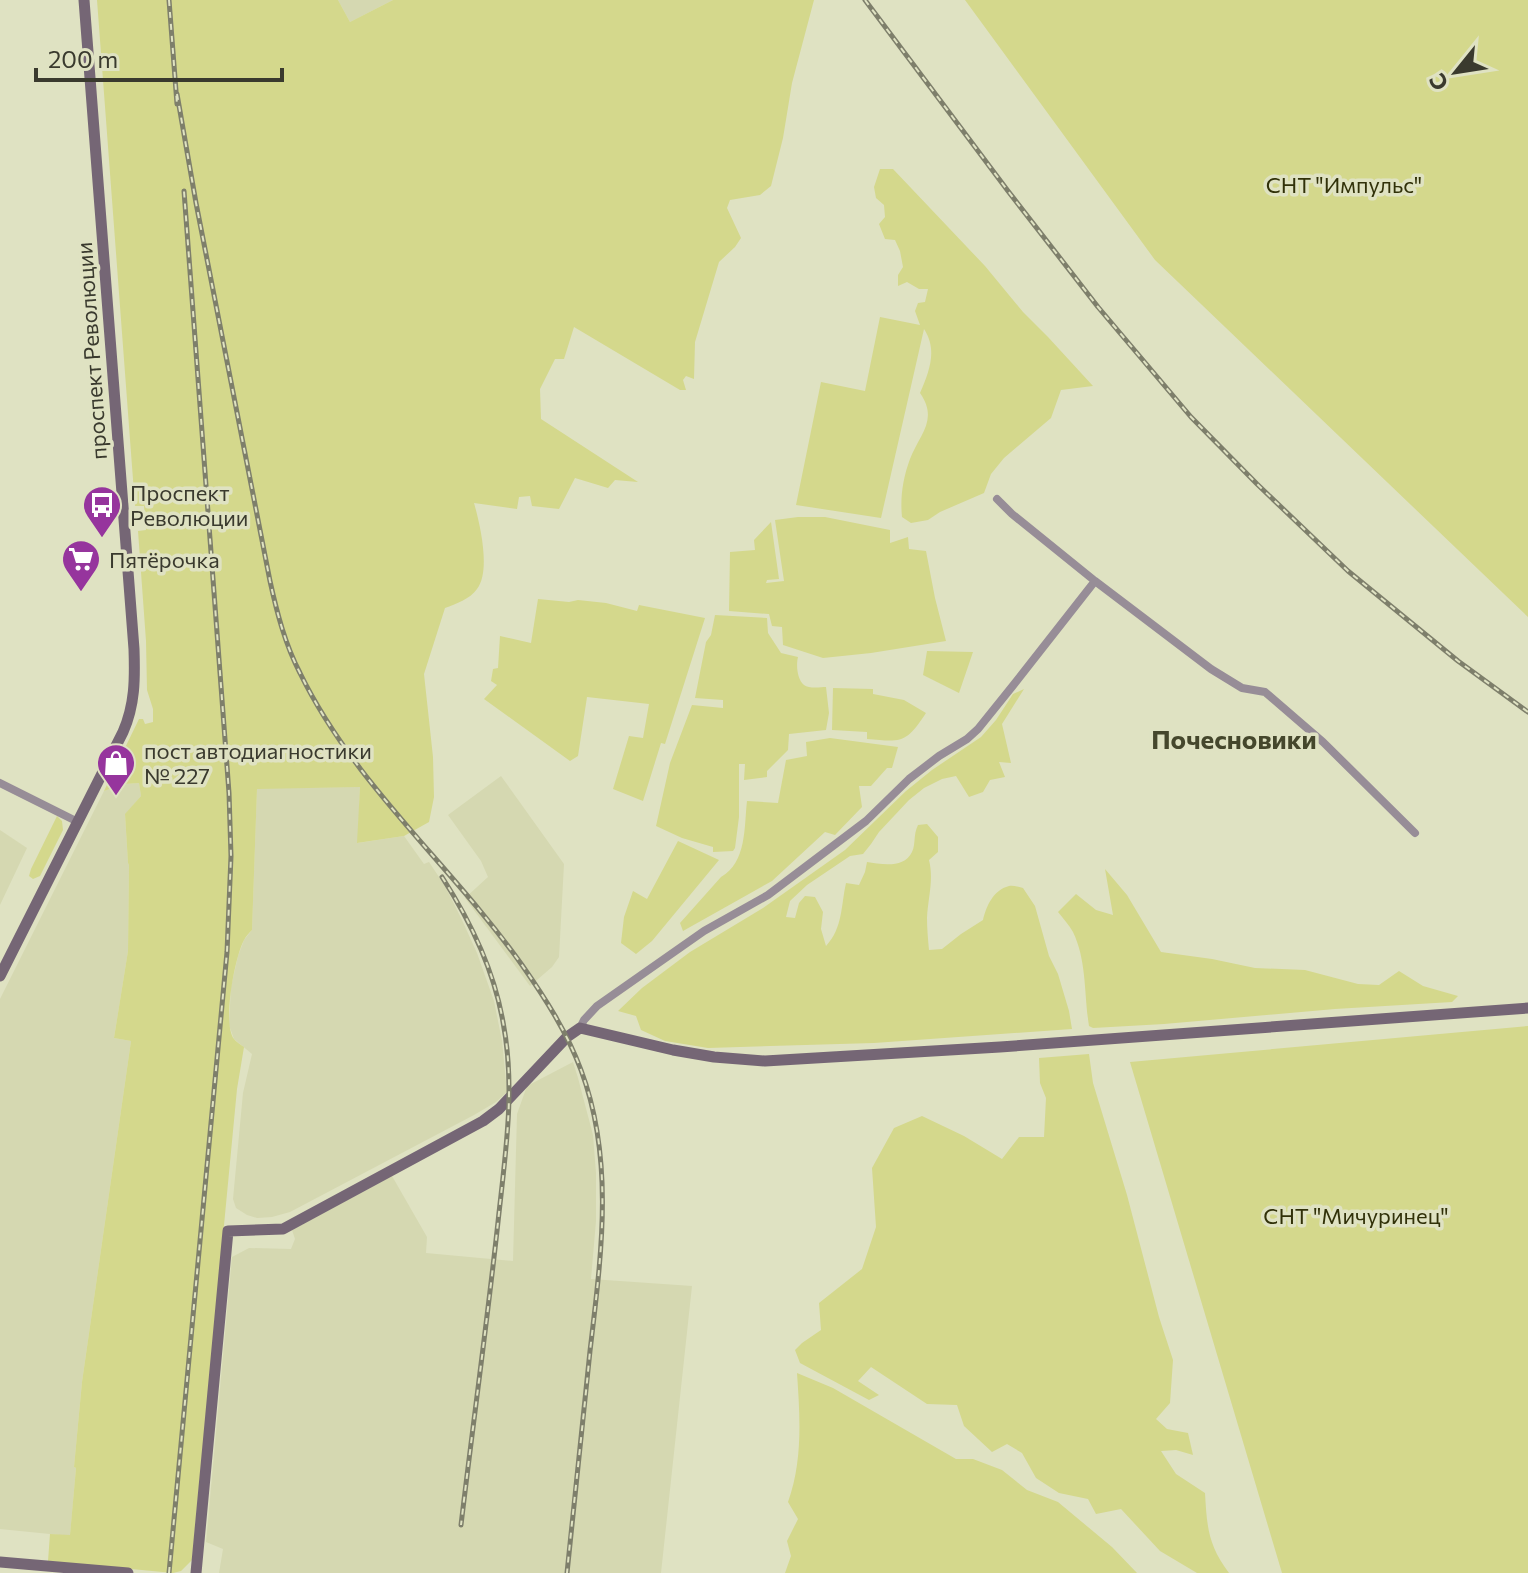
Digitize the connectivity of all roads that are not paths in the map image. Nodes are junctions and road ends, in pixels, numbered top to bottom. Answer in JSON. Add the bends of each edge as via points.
{"nodes":[{"id":1,"x":84,"y":0,"type":"edge"},
{"id":2,"x":997,"y":499,"type":"dead end"},
{"id":3,"x":1095,"y":581,"type":"junction"},
{"id":4,"x":0,"y":783,"type":"edge"},
{"id":5,"x":78,"y":822,"type":"junction"},
{"id":6,"x":1415,"y":833,"type":"dead end"},
{"id":7,"x":0,"y":976,"type":"edge"},
{"id":8,"x":1528,"y":1008,"type":"edge"},
{"id":9,"x":580,"y":1028,"type":"junction"},
{"id":10,"x":0,"y":1562,"type":"edge"},
{"id":11,"x":128,"y":1573,"type":"edge"},
{"id":12,"x":196,"y":1573,"type":"edge"}],
"edges":[{"from":1,"to":5,"type":"street","name":"проспект Революции","via":[[134,699]]},
{"from":2,"to":3,"type":"street"},
{"from":3,"to":6,"type":"street","via":[[1211,669],[1242,688],[1265,692]]},
{"from":3,"to":9,"type":"street","via":[[967,739],[909,779],[866,821],[768,895],[704,931],[597,1006]]},
{"from":4,"to":5,"type":"street"},
{"from":5,"to":7,"type":"street","name":"проспект Революции"},
{"from":8,"to":9,"type":"street","via":[[765,1061],[673,1050]]},
{"from":9,"to":12,"type":"street","via":[[483,1121],[283,1229],[228,1231]]},
{"from":10,"to":11,"type":"street"}]}
